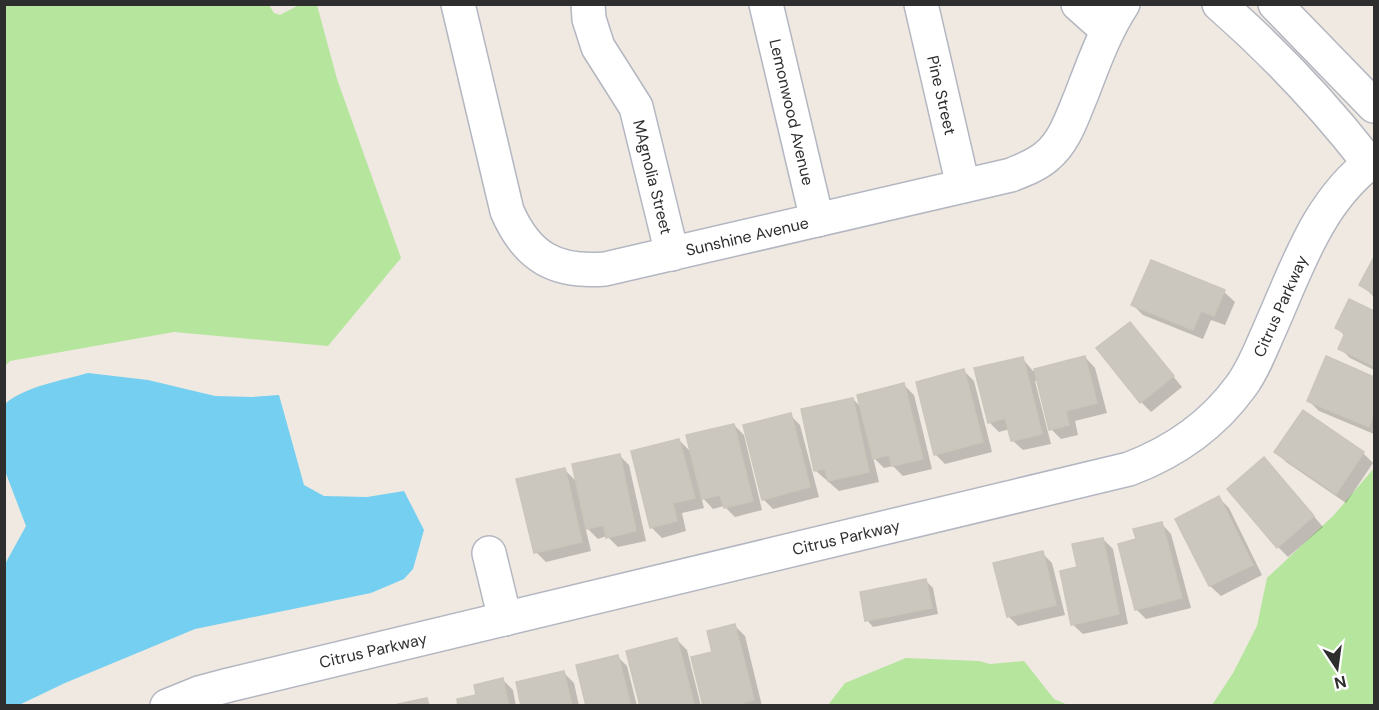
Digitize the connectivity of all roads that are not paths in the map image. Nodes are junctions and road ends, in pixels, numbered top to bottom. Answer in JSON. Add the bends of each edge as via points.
{"nodes":[{"id":1,"x":458,"y":4,"type":"edge"},
{"id":2,"x":588,"y":4,"type":"edge"},
{"id":3,"x":766,"y":4,"type":"edge"},
{"id":4,"x":921,"y":4,"type":"edge"},
{"id":5,"x":1078,"y":4,"type":"edge"},
{"id":6,"x":1219,"y":4,"type":"edge"},
{"id":7,"x":1281,"y":10,"type":"edge"},
{"id":8,"x":1115,"y":17,"type":"edge"},
{"id":9,"x":1266,"y":46,"type":"junction"},
{"id":10,"x":1374,"y":106,"type":"edge"},
{"id":11,"x":1372,"y":161,"type":"edge"},
{"id":12,"x":963,"y":186,"type":"junction"},
{"id":13,"x":817,"y":220,"type":"junction"},
{"id":14,"x":672,"y":254,"type":"junction"},
{"id":15,"x":489,"y":553,"type":"dead end"},
{"id":16,"x":505,"y":619,"type":"junction"},
{"id":17,"x":167,"y":705,"type":"edge"}],
"edges":[{"from":1,"to":14,"type":"street","name":"Sunshine Avenue","via":[[507,212],[521,239],[544,259],[574,269],[605,269]]},
{"from":2,"to":14,"type":"street","name":"MAgnolia Street","via":[[598,47],[641,121]]},
{"from":3,"to":13,"type":"street","name":"Lemonwood Avenue"},
{"from":4,"to":12,"type":"street","name":"Pine Street"},
{"from":5,"to":8,"type":"street"},
{"from":6,"to":9,"type":"street"},
{"from":7,"to":9,"type":"street"},
{"from":7,"to":10,"type":"street"},
{"from":8,"to":12,"type":"street","name":"Sunshine Avenue","via":[[1068,127],[1047,157],[1011,175]]},
{"from":9,"to":11,"type":"street"},
{"from":11,"to":16,"type":"street","name":"Citrus Parkway","via":[[1338,194],[1321,219],[1242,385],[1201,431],[1155,459],[1129,469]]},
{"from":12,"to":13,"type":"street","name":"Sunshine Avenue"},
{"from":13,"to":14,"type":"street","name":"Sunshine Avenue"},
{"from":15,"to":16,"type":"street"},
{"from":16,"to":17,"type":"street","name":"Citrus Parkway","via":[[229,685]]}]}
